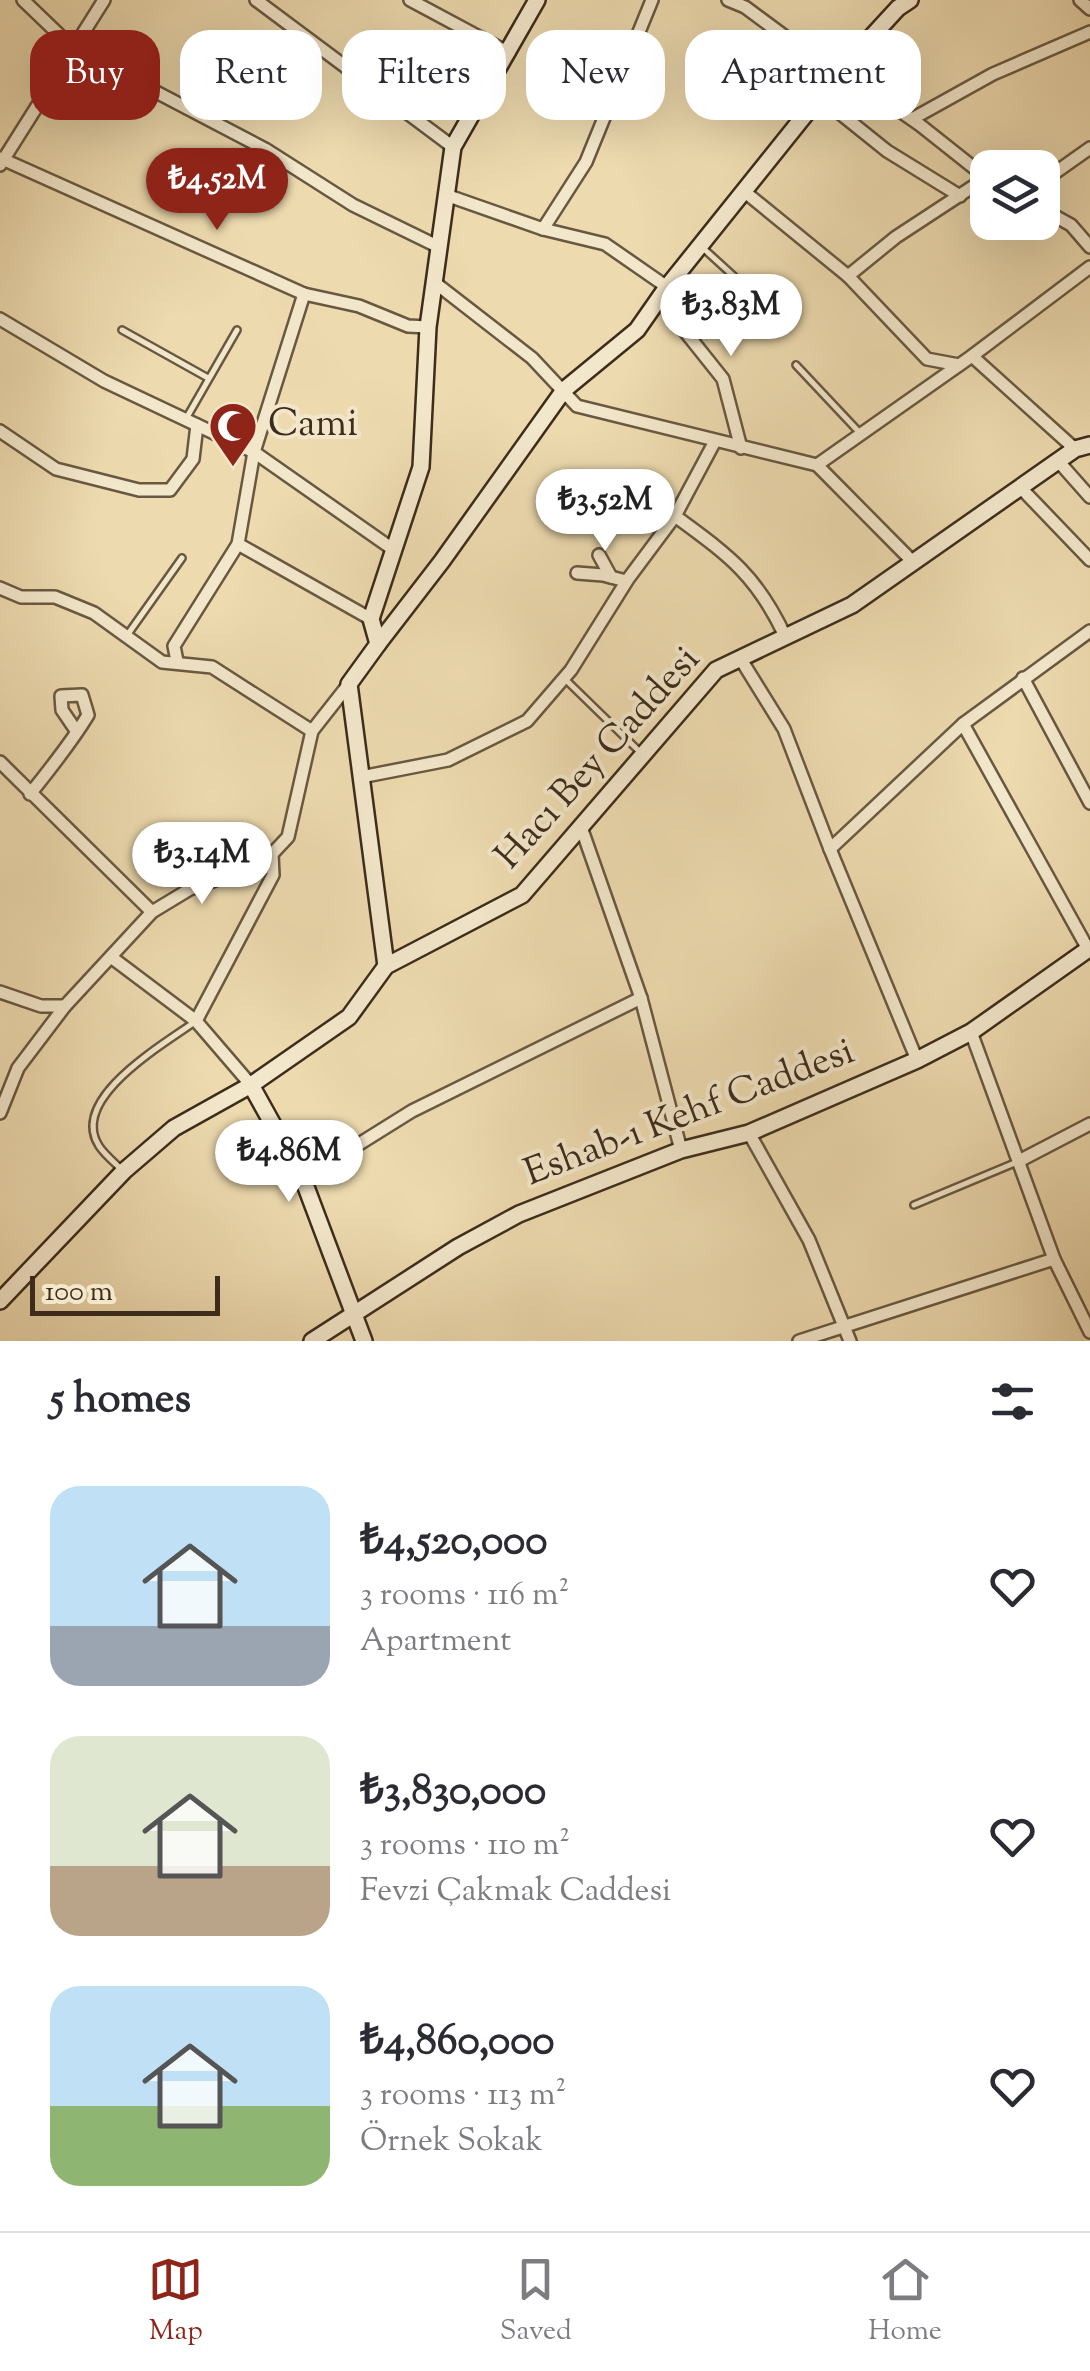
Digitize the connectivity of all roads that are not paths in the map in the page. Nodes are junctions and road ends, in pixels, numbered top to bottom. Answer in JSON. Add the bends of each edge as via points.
{"nodes":[{"id":1,"x":23,"y":0,"type":"edge"},
{"id":2,"x":104,"y":0,"type":"edge"},
{"id":3,"x":256,"y":0,"type":"edge"},
{"id":4,"x":410,"y":0,"type":"edge"},
{"id":5,"x":537,"y":0,"type":"edge"},
{"id":6,"x":652,"y":0,"type":"edge"},
{"id":7,"x":728,"y":0,"type":"edge"},
{"id":8,"x":910,"y":0,"type":"edge"},
{"id":9,"x":1080,"y":0,"type":"edge"},
{"id":10,"x":1090,"y":10,"type":"edge"},
{"id":11,"x":54,"y":30,"type":"edge"},
{"id":12,"x":86,"y":30,"type":"edge"},
{"id":13,"x":777,"y":30,"type":"edge"},
{"id":14,"x":878,"y":30,"type":"edge"},
{"id":15,"x":1090,"y":32,"type":"edge"},
{"id":16,"x":509,"y":53,"type":"junction"},
{"id":17,"x":160,"y":94,"type":"edge"},
{"id":18,"x":921,"y":114,"type":"edge"},
{"id":19,"x":30,"y":117,"type":"edge"},
{"id":20,"x":802,"y":120,"type":"edge"},
{"id":21,"x":848,"y":120,"type":"edge"},
{"id":22,"x":913,"y":120,"type":"edge"},
{"id":23,"x":453,"y":147,"type":"junction"},
{"id":24,"x":1090,"y":148,"type":"edge"},
{"id":25,"x":1,"y":161,"type":"edge"},
{"id":26,"x":970,"y":165,"type":"edge"},
{"id":27,"x":1060,"y":169,"type":"edge"},
{"id":28,"x":970,"y":189,"type":"edge"},
{"id":29,"x":745,"y":192,"type":"junction"},
{"id":30,"x":446,"y":196,"type":"junction"},
{"id":31,"x":960,"y":196,"type":"junction"},
{"id":32,"x":1060,"y":219,"type":"edge"},
{"id":33,"x":543,"y":229,"type":"junction"},
{"id":34,"x":701,"y":246,"type":"junction"},
{"id":35,"x":439,"y":247,"type":"junction"},
{"id":36,"x":1090,"y":247,"type":"edge"},
{"id":37,"x":1090,"y":267,"type":"edge"},
{"id":38,"x":848,"y":276,"type":"junction"},
{"id":39,"x":434,"y":282,"type":"junction"},
{"id":40,"x":663,"y":293,"type":"junction"},
{"id":41,"x":304,"y":294,"type":"junction"},
{"id":42,"x":0,"y":319,"type":"edge"},
{"id":43,"x":783,"y":321,"type":"dead end"},
{"id":44,"x":428,"y":327,"type":"junction"},
{"id":45,"x":122,"y":330,"type":"dead end"},
{"id":46,"x":237,"y":330,"type":"dead end"},
{"id":47,"x":972,"y":356,"type":"junction"},
{"id":48,"x":796,"y":365,"type":"dead end"},
{"id":49,"x":959,"y":365,"type":"junction"},
{"id":50,"x":208,"y":378,"type":"junction"},
{"id":51,"x":564,"y":390,"type":"junction"},
{"id":52,"x":191,"y":422,"type":"junction"},
{"id":53,"x":0,"y":431,"type":"edge"},
{"id":54,"x":861,"y":434,"type":"junction"},
{"id":55,"x":714,"y":442,"type":"junction"},
{"id":56,"x":1083,"y":447,"type":"edge"},
{"id":57,"x":741,"y":448,"type":"junction"},
{"id":58,"x":254,"y":452,"type":"junction"},
{"id":59,"x":1059,"y":462,"type":"junction"},
{"id":60,"x":817,"y":466,"type":"junction"},
{"id":61,"x":1020,"y":487,"type":"junction"},
{"id":62,"x":1090,"y":497,"type":"edge"},
{"id":63,"x":675,"y":516,"type":"junction"},
{"id":64,"x":238,"y":544,"type":"junction"},
{"id":65,"x":394,"y":550,"type":"junction"},
{"id":66,"x":599,"y":555,"type":"dead end"},
{"id":67,"x":182,"y":558,"type":"dead end"},
{"id":68,"x":1090,"y":560,"type":"edge"},
{"id":69,"x":913,"y":562,"type":"junction"},
{"id":70,"x":576,"y":573,"type":"dead end"},
{"id":71,"x":611,"y":577,"type":"junction"},
{"id":72,"x":626,"y":581,"type":"junction"},
{"id":73,"x":0,"y":588,"type":"edge"},
{"id":74,"x":371,"y":619,"type":"junction"},
{"id":75,"x":1090,"y":631,"type":"edge"},
{"id":76,"x":126,"y":636,"type":"junction"},
{"id":77,"x":785,"y":636,"type":"junction"},
{"id":78,"x":378,"y":644,"type":"junction"},
{"id":79,"x":740,"y":658,"type":"junction"},
{"id":80,"x":177,"y":661,"type":"junction"},
{"id":81,"x":564,"y":678,"type":"junction"},
{"id":82,"x":1024,"y":678,"type":"junction"},
{"id":83,"x":349,"y":684,"type":"junction"},
{"id":84,"x":962,"y":724,"type":"junction"},
{"id":85,"x":312,"y":731,"type":"junction"},
{"id":86,"x":77,"y":732,"type":"junction"},
{"id":87,"x":643,"y":755,"type":"junction"},
{"id":88,"x":0,"y":762,"type":"edge"},
{"id":89,"x":361,"y":777,"type":"junction"},
{"id":90,"x":30,"y":794,"type":"junction"},
{"id":91,"x":1090,"y":803,"type":"edge"},
{"id":92,"x":581,"y":827,"type":"junction"},
{"id":93,"x":830,"y":849,"type":"junction"},
{"id":94,"x":272,"y":854,"type":"junction"},
{"id":95,"x":152,"y":912,"type":"junction"},
{"id":96,"x":1089,"y":949,"type":"edge"},
{"id":97,"x":111,"y":957,"type":"junction"},
{"id":98,"x":386,"y":966,"type":"junction"},
{"id":99,"x":0,"y":992,"type":"edge"},
{"id":100,"x":641,"y":998,"type":"junction"},
{"id":101,"x":65,"y":1006,"type":"junction"},
{"id":102,"x":196,"y":1021,"type":"junction"},
{"id":103,"x":971,"y":1032,"type":"junction"},
{"id":104,"x":918,"y":1060,"type":"junction"},
{"id":105,"x":251,"y":1085,"type":"junction"},
{"id":106,"x":0,"y":1113,"type":"edge"},
{"id":107,"x":1090,"y":1124,"type":"edge"},
{"id":108,"x":749,"y":1133,"type":"junction"},
{"id":109,"x":681,"y":1150,"type":"junction"},
{"id":110,"x":1019,"y":1161,"type":"junction"},
{"id":111,"x":124,"y":1171,"type":"junction"},
{"id":112,"x":303,"y":1179,"type":"junction"},
{"id":113,"x":914,"y":1205,"type":"dead end"},
{"id":114,"x":1054,"y":1259,"type":"junction"},
{"id":115,"x":0,"y":1301,"type":"edge"},
{"id":116,"x":355,"y":1312,"type":"junction"},
{"id":117,"x":846,"y":1325,"type":"junction"},
{"id":118,"x":1090,"y":1332,"type":"edge"},
{"id":119,"x":312,"y":1341,"type":"edge"},
{"id":120,"x":364,"y":1341,"type":"edge"},
{"id":121,"x":799,"y":1341,"type":"edge"},
{"id":122,"x":850,"y":1341,"type":"edge"}],
"edges":[{"from":1,"to":11,"type":"street"},
{"from":2,"to":12,"type":"street"},
{"from":3,"to":23,"type":"street"},
{"from":4,"to":16,"type":"street"},
{"from":5,"to":16,"type":"street"},
{"from":6,"to":33,"type":"street","via":[[586,162]]},
{"from":7,"to":13,"type":"street"},
{"from":8,"to":14,"type":"street"},
{"from":9,"to":10,"type":"street"},
{"from":15,"to":18,"type":"street"},
{"from":16,"to":23,"type":"street"},
{"from":17,"to":35,"type":"street"},
{"from":19,"to":25,"type":"street"},
{"from":20,"to":29,"type":"street"},
{"from":21,"to":31,"type":"street"},
{"from":22,"to":26,"type":"street"},
{"from":23,"to":30,"type":"street"},
{"from":24,"to":27,"type":"street"},
{"from":25,"to":41,"type":"street"},
{"from":28,"to":31,"type":"street"},
{"from":29,"to":34,"type":"street"},
{"from":29,"to":38,"type":"street"},
{"from":30,"to":33,"type":"street"},
{"from":30,"to":35,"type":"street"},
{"from":31,"to":38,"type":"street"},
{"from":32,"to":36,"type":"street"},
{"from":33,"to":40,"type":"street","via":[[605,244]]},
{"from":34,"to":40,"type":"street"},
{"from":34,"to":43,"type":"lane"},
{"from":35,"to":39,"type":"street"},
{"from":37,"to":47,"type":"street"},
{"from":38,"to":49,"type":"street","via":[[928,359]]},
{"from":39,"to":44,"type":"street"},
{"from":39,"to":51,"type":"street"},
{"from":40,"to":51,"type":"street","via":[[637,330]]},
{"from":40,"to":57,"type":"street","via":[[723,379]]},
{"from":41,"to":44,"type":"street"},
{"from":41,"to":58,"type":"street"},
{"from":42,"to":52,"type":"street","via":[[104,382]]},
{"from":44,"to":65,"type":"street","via":[[421,467]]},
{"from":45,"to":50,"type":"lane"},
{"from":46,"to":50,"type":"lane"},
{"from":47,"to":49,"type":"street"},
{"from":47,"to":56,"type":"street"},
{"from":48,"to":54,"type":"lane"},
{"from":49,"to":54,"type":"street"},
{"from":50,"to":52,"type":"lane"},
{"from":51,"to":55,"type":"street","via":[[576,406]]},
{"from":51,"to":78,"type":"street"},
{"from":52,"to":53,"type":"street","via":[[194,459],[170,490],[139,490],[56,469]]},
{"from":52,"to":58,"type":"street"},
{"from":54,"to":60,"type":"street"},
{"from":55,"to":57,"type":"street"},
{"from":55,"to":63,"type":"street"},
{"from":56,"to":59,"type":"street","name":"Hacı Bey Caddesi"},
{"from":57,"to":60,"type":"street"},
{"from":58,"to":64,"type":"street"},
{"from":58,"to":65,"type":"street"},
{"from":59,"to":61,"type":"street","name":"Hacı Bey Caddesi"},
{"from":59,"to":62,"type":"street"},
{"from":60,"to":69,"type":"street"},
{"from":61,"to":68,"type":"street"},
{"from":61,"to":69,"type":"street","name":"Hacı Bey Caddesi"},
{"from":63,"to":72,"type":"street"},
{"from":63,"to":77,"type":"street","via":[[736,561]]},
{"from":64,"to":74,"type":"street"},
{"from":64,"to":80,"type":"street","via":[[174,646]]},
{"from":65,"to":74,"type":"street"},
{"from":66,"to":71,"type":"street"},
{"from":67,"to":76,"type":"lane"},
{"from":69,"to":77,"type":"street","name":"Hacı Bey Caddesi","via":[[852,605]]},
{"from":70,"to":71,"type":"street"},
{"from":71,"to":72,"type":"street"},
{"from":72,"to":81,"type":"street"},
{"from":73,"to":76,"type":"street","via":[[21,597],[55,597]]},
{"from":74,"to":78,"type":"street"},
{"from":75,"to":82,"type":"street"},
{"from":76,"to":80,"type":"street","via":[[162,662]]},
{"from":77,"to":79,"type":"street","name":"Hacı Bey Caddesi"},
{"from":78,"to":83,"type":"street"},
{"from":79,"to":87,"type":"street","name":"Hacı Bey Caddesi","via":[[716,670]]},
{"from":79,"to":93,"type":"street","via":[[784,729]]},
{"from":80,"to":85,"type":"street","via":[[212,666]]},
{"from":81,"to":87,"type":"lane"},
{"from":81,"to":89,"type":"street","via":[[527,721],[448,760]]},
{"from":82,"to":84,"type":"street"},
{"from":82,"to":91,"type":"street"},
{"from":83,"to":85,"type":"street"},
{"from":83,"to":89,"type":"street"},
{"from":84,"to":93,"type":"street"},
{"from":84,"to":96,"type":"street"},
{"from":85,"to":94,"type":"street","via":[[288,837]]},
{"from":86,"to":86,"type":"street","via":[[88,715],[82,694],[61,696],[56,712]]},
{"from":86,"to":90,"type":"street"},
{"from":87,"to":92,"type":"street","name":"Hacı Bey Caddesi"},
{"from":88,"to":90,"type":"street"},
{"from":89,"to":98,"type":"street"},
{"from":90,"to":95,"type":"street"},
{"from":92,"to":98,"type":"street","name":"Hacı Bey Caddesi","via":[[522,895]]},
{"from":92,"to":100,"type":"street"},
{"from":93,"to":104,"type":"street"},
{"from":94,"to":95,"type":"street"},
{"from":94,"to":102,"type":"street","via":[[273,875]]},
{"from":95,"to":97,"type":"street"},
{"from":96,"to":103,"type":"street","name":"Eshab-ı Kehf Caddesi"},
{"from":97,"to":101,"type":"street"},
{"from":97,"to":102,"type":"street"},
{"from":98,"to":105,"type":"street","name":"Hacı Bey Caddesi","via":[[349,1016]]},
{"from":99,"to":101,"type":"street","via":[[41,1006]]},
{"from":100,"to":109,"type":"street"},
{"from":100,"to":112,"type":"street","via":[[412,1111]]},
{"from":101,"to":106,"type":"street","via":[[18,1068]]},
{"from":102,"to":105,"type":"street"},
{"from":102,"to":111,"type":"lane","via":[[125,1073],[103,1098],[95,1135]]},
{"from":103,"to":104,"type":"street","name":"Eshab-ı Kehf Caddesi"},
{"from":103,"to":110,"type":"street"},
{"from":104,"to":108,"type":"street","name":"Eshab-ı Kehf Caddesi"},
{"from":105,"to":111,"type":"street","name":"Hacı Bey Caddesi","via":[[174,1128]]},
{"from":105,"to":112,"type":"street"},
{"from":107,"to":110,"type":"street"},
{"from":108,"to":109,"type":"street","name":"Eshab-ı Kehf Caddesi"},
{"from":108,"to":117,"type":"street","via":[[809,1240]]},
{"from":109,"to":116,"type":"street","name":"Eshab-ı Kehf Caddesi","via":[[519,1214]]},
{"from":110,"to":113,"type":"lane"},
{"from":110,"to":114,"type":"street"},
{"from":111,"to":115,"type":"street","name":"Hacı Bey Caddesi"},
{"from":112,"to":116,"type":"street"},
{"from":114,"to":117,"type":"street"},
{"from":114,"to":118,"type":"street"},
{"from":116,"to":119,"type":"street","name":"Eshab-ı Kehf Caddesi"},
{"from":116,"to":120,"type":"street"},
{"from":117,"to":121,"type":"street"},
{"from":117,"to":122,"type":"street"}]}
